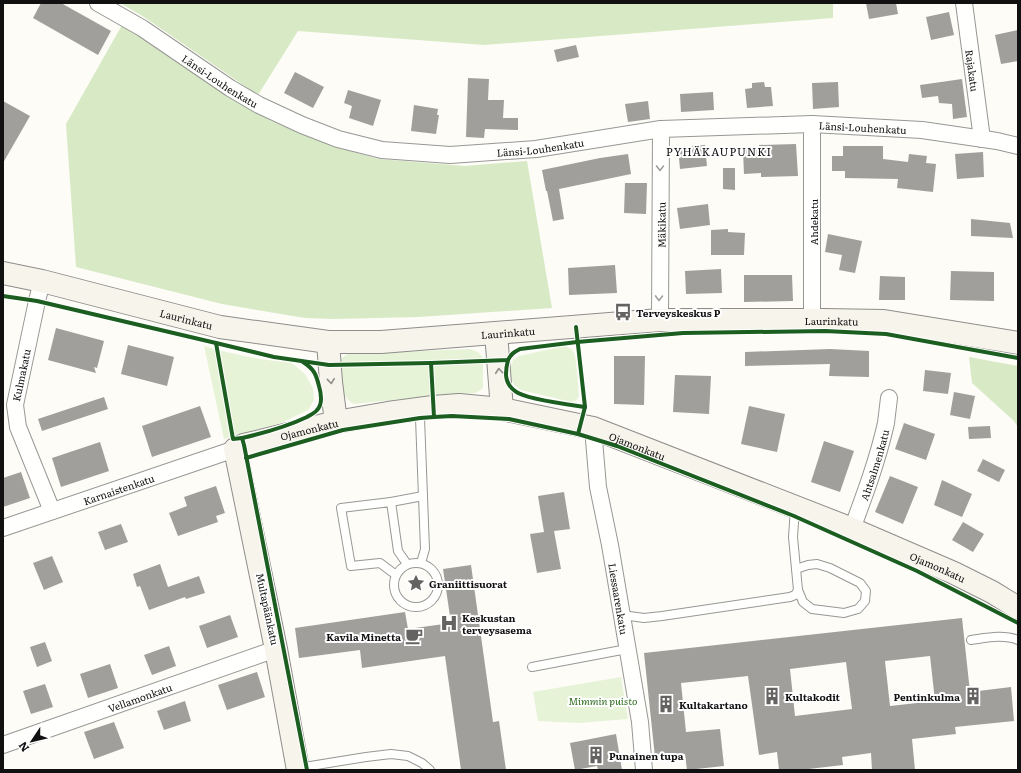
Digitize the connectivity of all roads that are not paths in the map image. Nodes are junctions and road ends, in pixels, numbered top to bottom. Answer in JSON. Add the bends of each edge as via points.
{"nodes":[{"id":1,"x":98,"y":3,"type":"edge"},
{"id":2,"x":964,"y":3,"type":"edge"},
{"id":3,"x":812,"y":124,"type":"junction"},
{"id":4,"x":661,"y":129,"type":"junction"},
{"id":5,"x":982,"y":139,"type":"junction"},
{"id":6,"x":1018,"y":146,"type":"edge"},
{"id":7,"x":3,"y":273,"type":"edge"},
{"id":8,"x":42,"y":281,"type":"junction"},
{"id":9,"x":660,"y":320,"type":"junction"},
{"id":10,"x":812,"y":320,"type":"junction"},
{"id":11,"x":496,"y":333,"type":"junction"},
{"id":12,"x":328,"y":342,"type":"junction"},
{"id":13,"x":1018,"y":343,"type":"edge"},
{"id":14,"x":889,"y":398,"type":"dead end"},
{"id":15,"x":418,"y":409,"type":"junction"},
{"id":16,"x":502,"y":409,"type":"junction"},
{"id":17,"x":336,"y":422,"type":"junction"},
{"id":18,"x":593,"y":428,"type":"junction"},
{"id":19,"x":235,"y":449,"type":"junction"},
{"id":20,"x":423,"y":496,"type":"junction"},
{"id":21,"x":391,"y":502,"type":"junction"},
{"id":22,"x":795,"y":508,"type":"junction"},
{"id":23,"x":52,"y":511,"type":"junction"},
{"id":24,"x":3,"y":528,"type":"edge"},
{"id":25,"x":852,"y":529,"type":"junction"},
{"id":26,"x":421,"y":563,"type":"junction"},
{"id":27,"x":407,"y":564,"type":"junction"},
{"id":28,"x":796,"y":570,"type":"junction"},
{"id":29,"x":396,"y":575,"type":"junction"},
{"id":30,"x":798,"y":590,"type":"junction"},
{"id":31,"x":1018,"y":608,"type":"edge"},
{"id":32,"x":622,"y":615,"type":"junction"},
{"id":33,"x":971,"y":640,"type":"dead end"},
{"id":34,"x":1018,"y":640,"type":"edge"},
{"id":35,"x":276,"y":649,"type":"junction"},
{"id":36,"x":627,"y":650,"type":"junction"},
{"id":37,"x":532,"y":666,"type":"dead end"},
{"id":38,"x":3,"y":745,"type":"edge"},
{"id":39,"x":298,"y":769,"type":"edge"},
{"id":40,"x":430,"y":770,"type":"edge"},
{"id":41,"x":644,"y":770,"type":"edge"}],
"edges":[{"from":1,"to":4,"type":"street","name":"Länsi-Louhenkatu","via":[[142,28],[259,105],[338,139],[382,150],[450,155],[536,149]]},
{"from":2,"to":5,"type":"street","name":"Rajakatu"},
{"from":3,"to":4,"type":"street","name":"Länsi-Louhenkatu"},
{"from":3,"to":5,"type":"street","name":"Länsi-Louhenkatu","via":[[922,130]]},
{"from":3,"to":10,"type":"street","name":"Ahdekatu"},
{"from":4,"to":9,"type":"street","name":"Mäkikatu","one_way":true},
{"from":5,"to":6,"type":"street","name":"Länsi-Louhenkatu"},
{"from":7,"to":8,"type":"street","name":"Laurinkatu"},
{"from":8,"to":12,"type":"street","name":"Laurinkatu","via":[[220,327]]},
{"from":8,"to":23,"type":"street","name":"Kulmakatu","via":[[15,405],[18,427]]},
{"from":9,"to":10,"type":"street","name":"Laurinkatu"},
{"from":9,"to":11,"type":"street","name":"Laurinkatu"},
{"from":10,"to":13,"type":"street","name":"Laurinkatu","via":[[884,321]]},
{"from":11,"to":12,"type":"street","name":"Laurinkatu","via":[[381,342]]},
{"from":16,"to":11,"type":"street","one_way":true},
{"from":12,"to":17,"type":"street","one_way":true},
{"from":14,"to":25,"type":"street","name":"Ahtsalmenkatu","via":[[886,422],[870,481]]},
{"from":15,"to":16,"type":"street","name":"Ojamonkatu","via":[[459,405]]},
{"from":15,"to":17,"type":"street","name":"Ojamonkatu"},
{"from":15,"to":20,"type":"lane"},
{"from":16,"to":18,"type":"street","name":"Ojamonkatu"},
{"from":17,"to":19,"type":"street","name":"Ojamonkatu"},
{"from":18,"to":22,"type":"street","name":"Ojamonkatu"},
{"from":18,"to":32,"type":"street","name":"Liessaarenkatu","via":[[598,487]]},
{"from":19,"to":23,"type":"street","name":"Karnaistenkatu"},
{"from":19,"to":35,"type":"street","name":"Multapäänkatu"},
{"from":20,"to":21,"type":"lane"},
{"from":20,"to":26,"type":"lane","via":[[425,550]]},
{"from":21,"to":27,"type":"lane","via":[[398,551]]},
{"from":21,"to":29,"type":"lane","via":[[341,508],[350,566],[380,563]]},
{"from":22,"to":25,"type":"street","name":"Ojamonkatu"},
{"from":22,"to":28,"type":"lane","via":[[793,537]]},
{"from":23,"to":24,"type":"street","name":"Karnaistenkatu"},
{"from":25,"to":31,"type":"street","name":"Ojamonkatu","via":[[954,573]]},
{"from":26,"to":27,"type":"lane"},
{"from":26,"to":29,"type":"lane","via":[[433,571],[438,585],[433,598],[422,606],[414,607],[401,601],[394,589]]},
{"from":27,"to":29,"type":"lane"},
{"from":28,"to":30,"type":"lane"},
{"from":28,"to":30,"type":"lane","via":[[817,564],[860,583],[866,591],[865,601],[858,609],[844,613],[812,609],[803,602]]},
{"from":30,"to":32,"type":"lane","via":[[790,597],[680,613],[644,618]]},
{"from":32,"to":36,"type":"street","name":"Liessaarenkatu"},
{"from":33,"to":34,"type":"lane","via":[[999,636]]},
{"from":35,"to":38,"type":"street","name":"Vellamonkatu"},
{"from":35,"to":39,"type":"street","name":"Multapäänkatu"},
{"from":36,"to":37,"type":"lane"},
{"from":36,"to":41,"type":"street","name":"Liessaarenkatu","via":[[640,722]]},
{"from":39,"to":40,"type":"lane","via":[[366,756],[391,754],[408,756]]}]}
